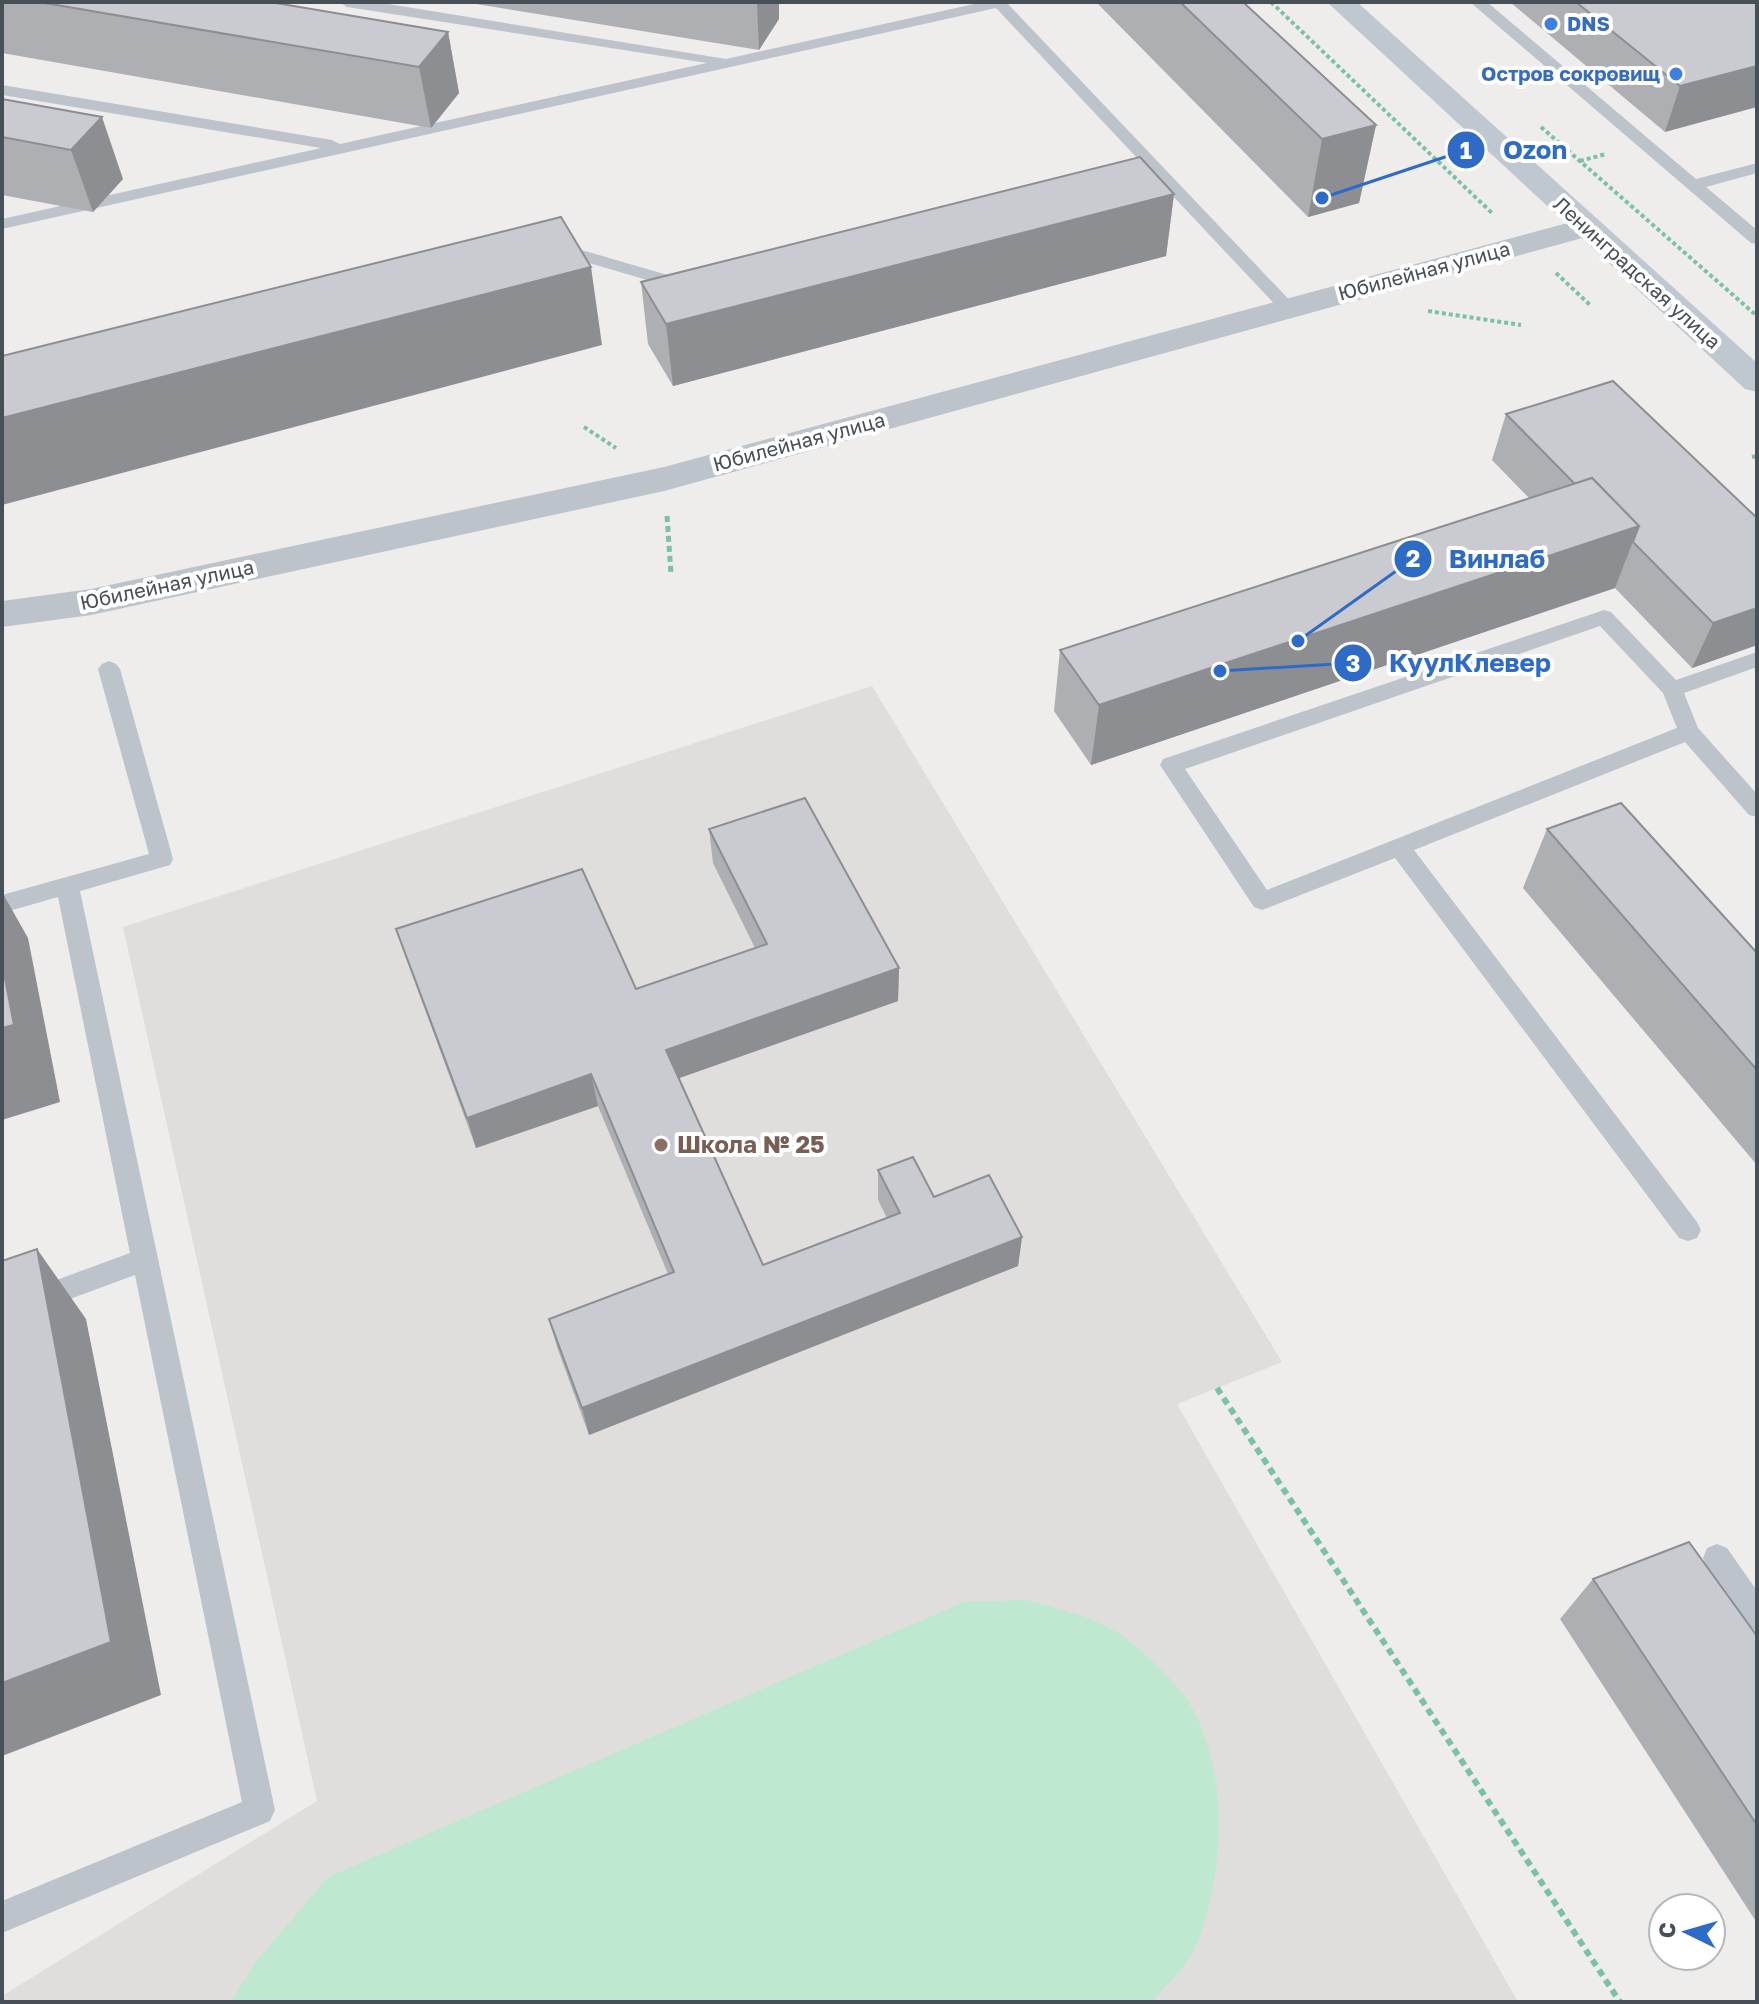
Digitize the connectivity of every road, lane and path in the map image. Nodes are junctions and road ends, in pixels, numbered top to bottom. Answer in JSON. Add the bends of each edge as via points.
{"nodes":[{"id":1,"x":347,"y":2,"type":"edge"},
{"id":2,"x":999,"y":2,"type":"edge"},
{"id":3,"x":1271,"y":2,"type":"edge"},
{"id":4,"x":1341,"y":2,"type":"edge"},
{"id":5,"x":1478,"y":2,"type":"edge"},
{"id":6,"x":733,"y":62,"type":"junction"},
{"id":7,"x":2,"y":90,"type":"edge"},
{"id":8,"x":1535,"y":121,"type":"dead end"},
{"id":9,"x":346,"y":148,"type":"junction"},
{"id":10,"x":1757,"y":168,"type":"edge"},
{"id":11,"x":1693,"y":185,"type":"junction"},
{"id":12,"x":2,"y":224,"type":"edge"},
{"id":13,"x":1586,"y":227,"type":"junction"},
{"id":14,"x":1753,"y":232,"type":"edge"},
{"id":15,"x":540,"y":243,"type":"edge"},
{"id":16,"x":1525,"y":243,"type":"junction"},
{"id":17,"x":708,"y":276,"type":"edge"},
{"id":18,"x":1590,"y":305,"type":"dead end"},
{"id":19,"x":1288,"y":308,"type":"junction"},
{"id":20,"x":1757,"y":316,"type":"edge"},
{"id":21,"x":1757,"y":381,"type":"edge"},
{"id":22,"x":2,"y":614,"type":"edge"},
{"id":23,"x":1757,"y":659,"type":"edge"},
{"id":24,"x":109,"y":669,"type":"dead end"},
{"id":25,"x":1672,"y":689,"type":"junction"},
{"id":26,"x":1689,"y":732,"type":"junction"},
{"id":27,"x":1757,"y":809,"type":"edge"},
{"id":28,"x":1399,"y":847,"type":"junction"},
{"id":29,"x":67,"y":884,"type":"junction"},
{"id":30,"x":2,"y":904,"type":"edge"},
{"id":31,"x":1688,"y":1230,"type":"dead end"},
{"id":32,"x":147,"y":1259,"type":"junction"},
{"id":33,"x":2,"y":1312,"type":"edge"},
{"id":34,"x":1217,"y":1388,"type":"dead end"},
{"id":35,"x":1717,"y":1558,"type":"dead end"},
{"id":36,"x":1757,"y":1616,"type":"edge"},
{"id":37,"x":2,"y":1917,"type":"edge"},
{"id":38,"x":1620,"y":2002,"type":"edge"}],
"edges":[{"from":1,"to":6,"type":"lane"},
{"from":2,"to":6,"type":"lane"},
{"from":2,"to":19,"type":"lane","via":[[1149,172]]},
{"from":3,"to":16,"type":"path"},
{"from":4,"to":13,"type":"main road","name":"Ленинградская улица"},
{"from":5,"to":11,"type":"lane"},
{"from":6,"to":9,"type":"lane"},
{"from":7,"to":9,"type":"lane"},
{"from":8,"to":20,"type":"path"},
{"from":9,"to":12,"type":"lane"},
{"from":10,"to":11,"type":"lane"},
{"from":11,"to":14,"type":"lane"},
{"from":13,"to":16,"type":"street","name":"Юбилейная улица"},
{"from":13,"to":21,"type":"main road","name":"Ленинградская улица"},
{"from":15,"to":17,"type":"lane","via":[[677,283]]},
{"from":16,"to":18,"type":"path"},
{"from":16,"to":19,"type":"street","name":"Юбилейная улица"},
{"from":19,"to":22,"type":"street","name":"Юбилейная улица","via":[[664,479],[91,602]]},
{"from":23,"to":25,"type":"lane"},
{"from":24,"to":29,"type":"lane","via":[[162,859]]},
{"from":25,"to":26,"type":"lane"},
{"from":25,"to":28,"type":"lane","via":[[1604,617],[1171,765],[1262,901]]},
{"from":26,"to":27,"type":"lane"},
{"from":26,"to":28,"type":"lane"},
{"from":28,"to":31,"type":"lane"},
{"from":29,"to":30,"type":"lane"},
{"from":29,"to":32,"type":"lane"},
{"from":32,"to":33,"type":"lane"},
{"from":32,"to":37,"type":"lane","via":[[259,1810]]},
{"from":34,"to":38,"type":"path"},
{"from":35,"to":36,"type":"lane"}]}
